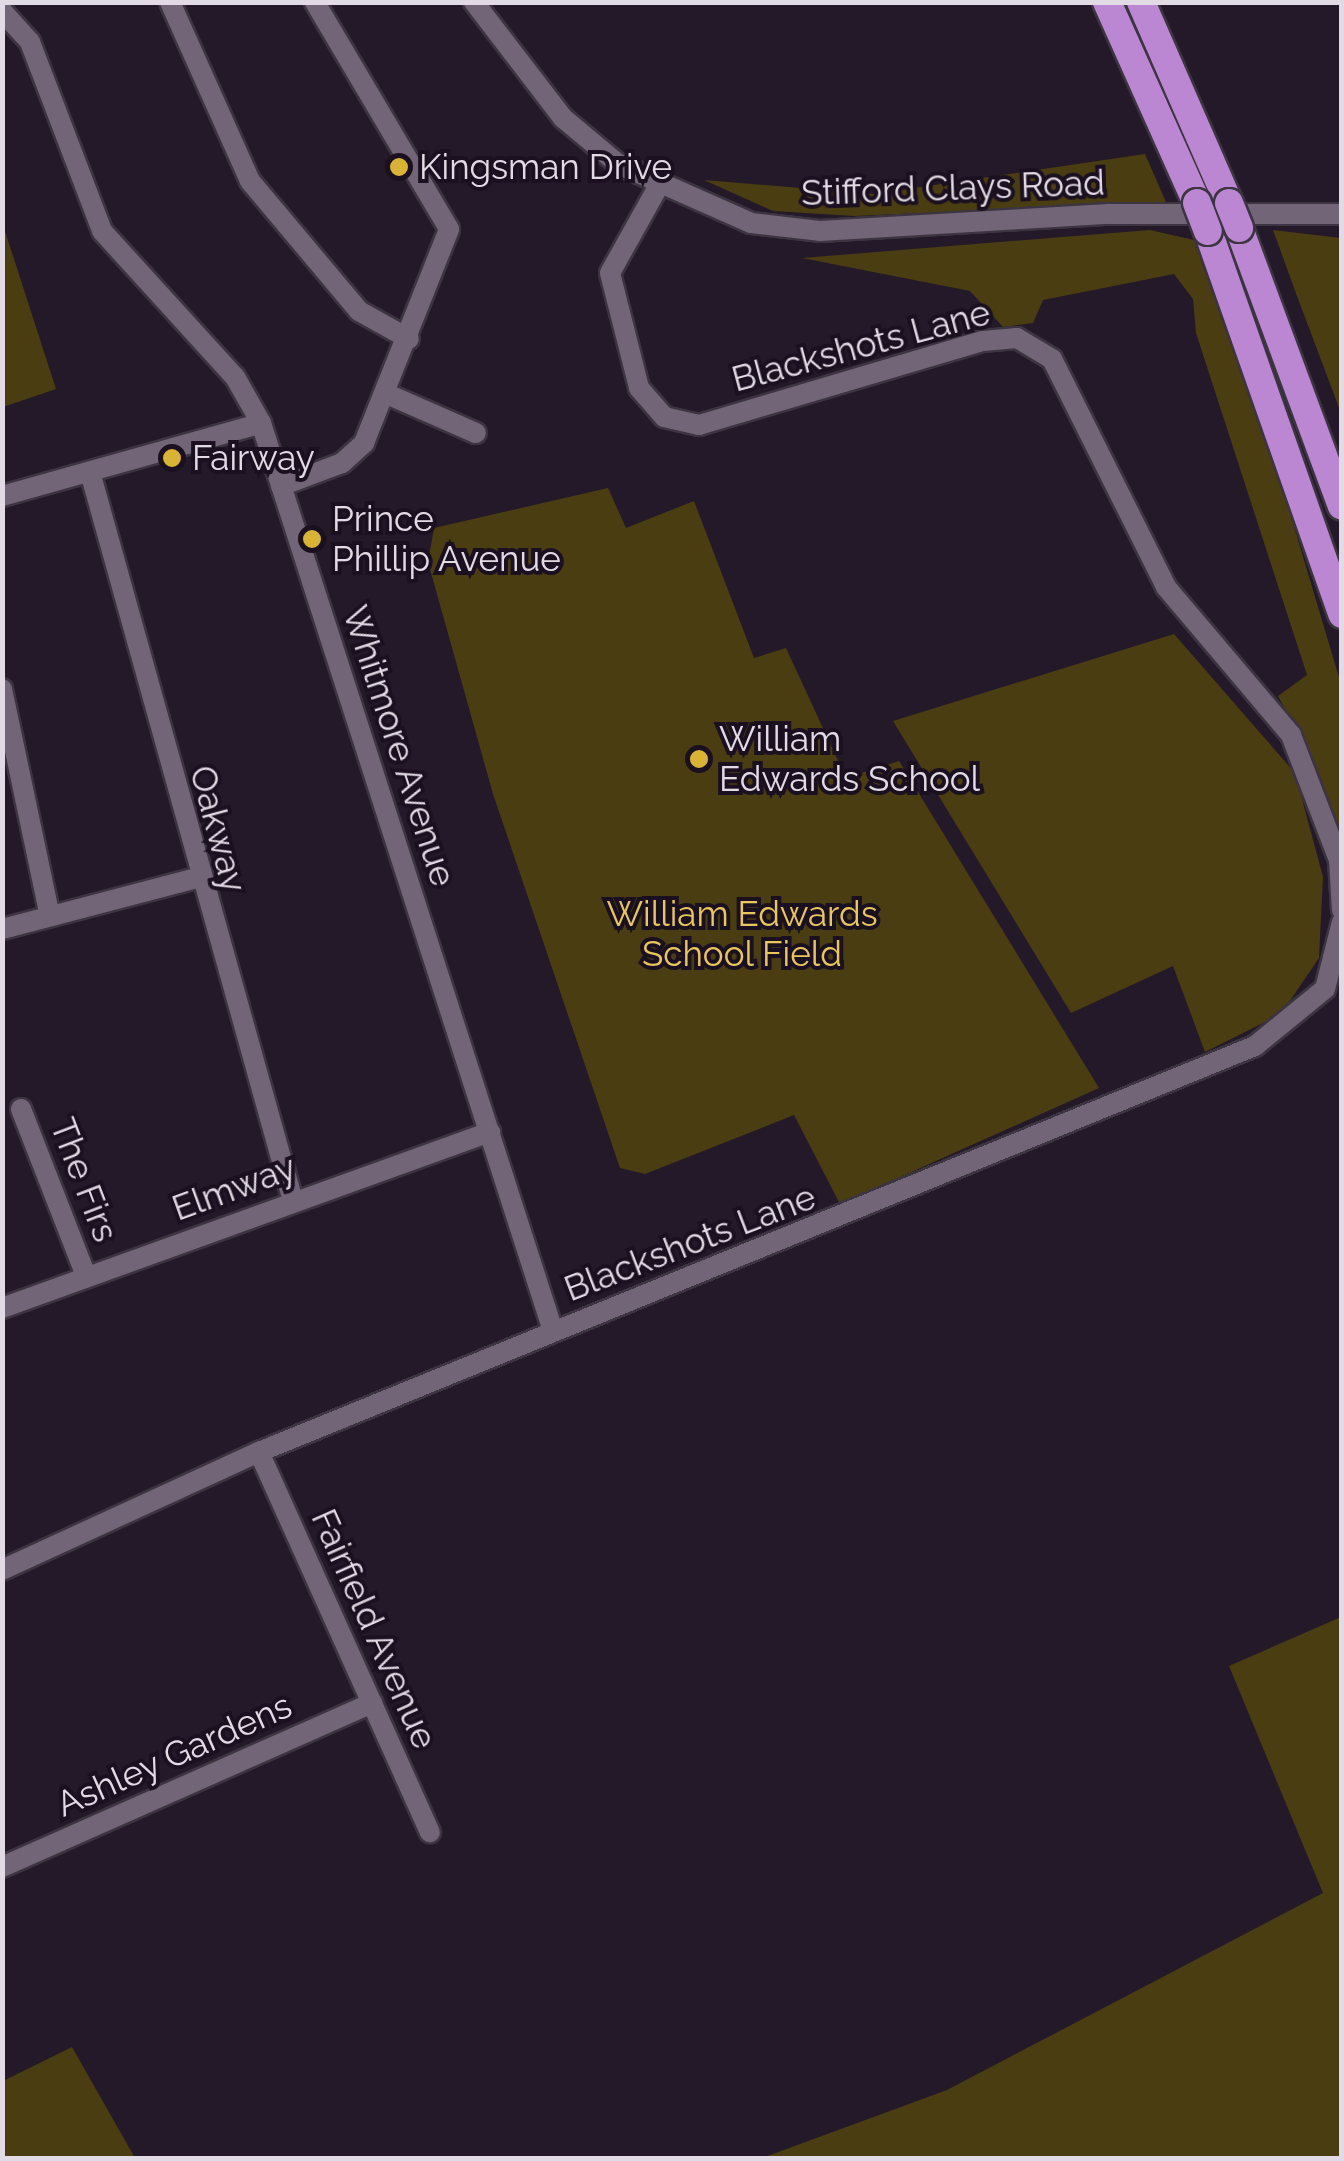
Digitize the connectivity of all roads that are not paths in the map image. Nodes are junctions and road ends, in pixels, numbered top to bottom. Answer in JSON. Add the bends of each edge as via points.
{"nodes":[{"id":1,"x":170,"y":2,"type":"edge"},
{"id":2,"x":474,"y":2,"type":"edge"},
{"id":3,"x":1108,"y":2,"type":"edge"},
{"id":4,"x":1141,"y":2,"type":"edge"},
{"id":5,"x":320,"y":4,"type":"edge"},
{"id":6,"x":2,"y":11,"type":"edge"},
{"id":7,"x":658,"y":187,"type":"junction"},
{"id":8,"x":1342,"y":214,"type":"edge"},
{"id":9,"x":409,"y":338,"type":"junction"},
{"id":10,"x":387,"y":394,"type":"junction"},
{"id":11,"x":261,"y":424,"type":"junction"},
{"id":12,"x":476,"y":433,"type":"dead end"},
{"id":13,"x":90,"y":472,"type":"junction"},
{"id":14,"x":282,"y":486,"type":"junction"},
{"id":15,"x":2,"y":496,"type":"edge"},
{"id":16,"x":1342,"y":506,"type":"edge"},
{"id":17,"x":1342,"y":614,"type":"edge"},
{"id":18,"x":2,"y":690,"type":"edge"},
{"id":19,"x":197,"y":878,"type":"junction"},
{"id":20,"x":1342,"y":910,"type":"edge"},
{"id":21,"x":50,"y":916,"type":"junction"},
{"id":22,"x":1342,"y":922,"type":"edge"},
{"id":23,"x":2,"y":930,"type":"edge"},
{"id":24,"x":21,"y":1109,"type":"dead end"},
{"id":25,"x":490,"y":1132,"type":"junction"},
{"id":26,"x":292,"y":1201,"type":"junction"},
{"id":27,"x":86,"y":1276,"type":"junction"},
{"id":28,"x":2,"y":1308,"type":"edge"},
{"id":29,"x":553,"y":1332,"type":"junction"},
{"id":30,"x":259,"y":1452,"type":"junction"},
{"id":31,"x":2,"y":1570,"type":"edge"},
{"id":32,"x":372,"y":1703,"type":"junction"},
{"id":33,"x":430,"y":1832,"type":"dead end"},
{"id":34,"x":2,"y":1867,"type":"edge"}],
"edges":[{"from":1,"to":9,"type":"street","via":[[250,181],[359,311]]},
{"from":2,"to":7,"type":"street","name":"Stifford Clays Road","via":[[563,118]]},
{"from":3,"to":17,"type":"highway","bridge":true,"via":[[1208,230]]},
{"from":4,"to":16,"type":"highway","via":[[1234,215]]},
{"from":5,"to":9,"type":"street","via":[[447,217],[444,252]]},
{"from":6,"to":11,"type":"street","name":"Whitmore Avenue","via":[[30,42],[102,231],[235,377]]},
{"from":7,"to":8,"type":"street","name":"Stifford Clays Road","via":[[752,223],[820,231]]},
{"from":7,"to":20,"type":"street","name":"Blackshots Lane","via":[[610,273],[640,388],[664,417],[699,425],[983,341],[1017,338],[1052,359],[1166,587],[1291,735],[1339,860]]},
{"from":9,"to":10,"type":"street"},
{"from":10,"to":12,"type":"street"},
{"from":10,"to":14,"type":"street","via":[[354,455]]},
{"from":11,"to":13,"type":"street"},
{"from":11,"to":14,"type":"street","name":"Whitmore Avenue"},
{"from":13,"to":15,"type":"street"},
{"from":13,"to":19,"type":"street","name":"Oakway"},
{"from":14,"to":25,"type":"street","name":"Whitmore Avenue"},
{"from":18,"to":21,"type":"street"},
{"from":19,"to":21,"type":"street"},
{"from":19,"to":26,"type":"street","name":"Oakway"},
{"from":21,"to":23,"type":"street"},
{"from":22,"to":29,"type":"street","name":"Blackshots Lane","via":[[1325,989],[1255,1046]]},
{"from":24,"to":27,"type":"street","name":"The Firs"},
{"from":25,"to":26,"type":"street","name":"Elmway"},
{"from":25,"to":29,"type":"street","name":"Whitmore Avenue"},
{"from":26,"to":27,"type":"street","name":"Elmway"},
{"from":27,"to":28,"type":"street","name":"Elmway"},
{"from":29,"to":30,"type":"street","name":"Blackshots Lane"},
{"from":30,"to":31,"type":"street","name":"Blackshots Lane"},
{"from":30,"to":32,"type":"street","name":"Fairfield Avenue"},
{"from":32,"to":33,"type":"street","name":"Fairfield Avenue"},
{"from":32,"to":34,"type":"street","name":"Ashley Gardens"}]}
